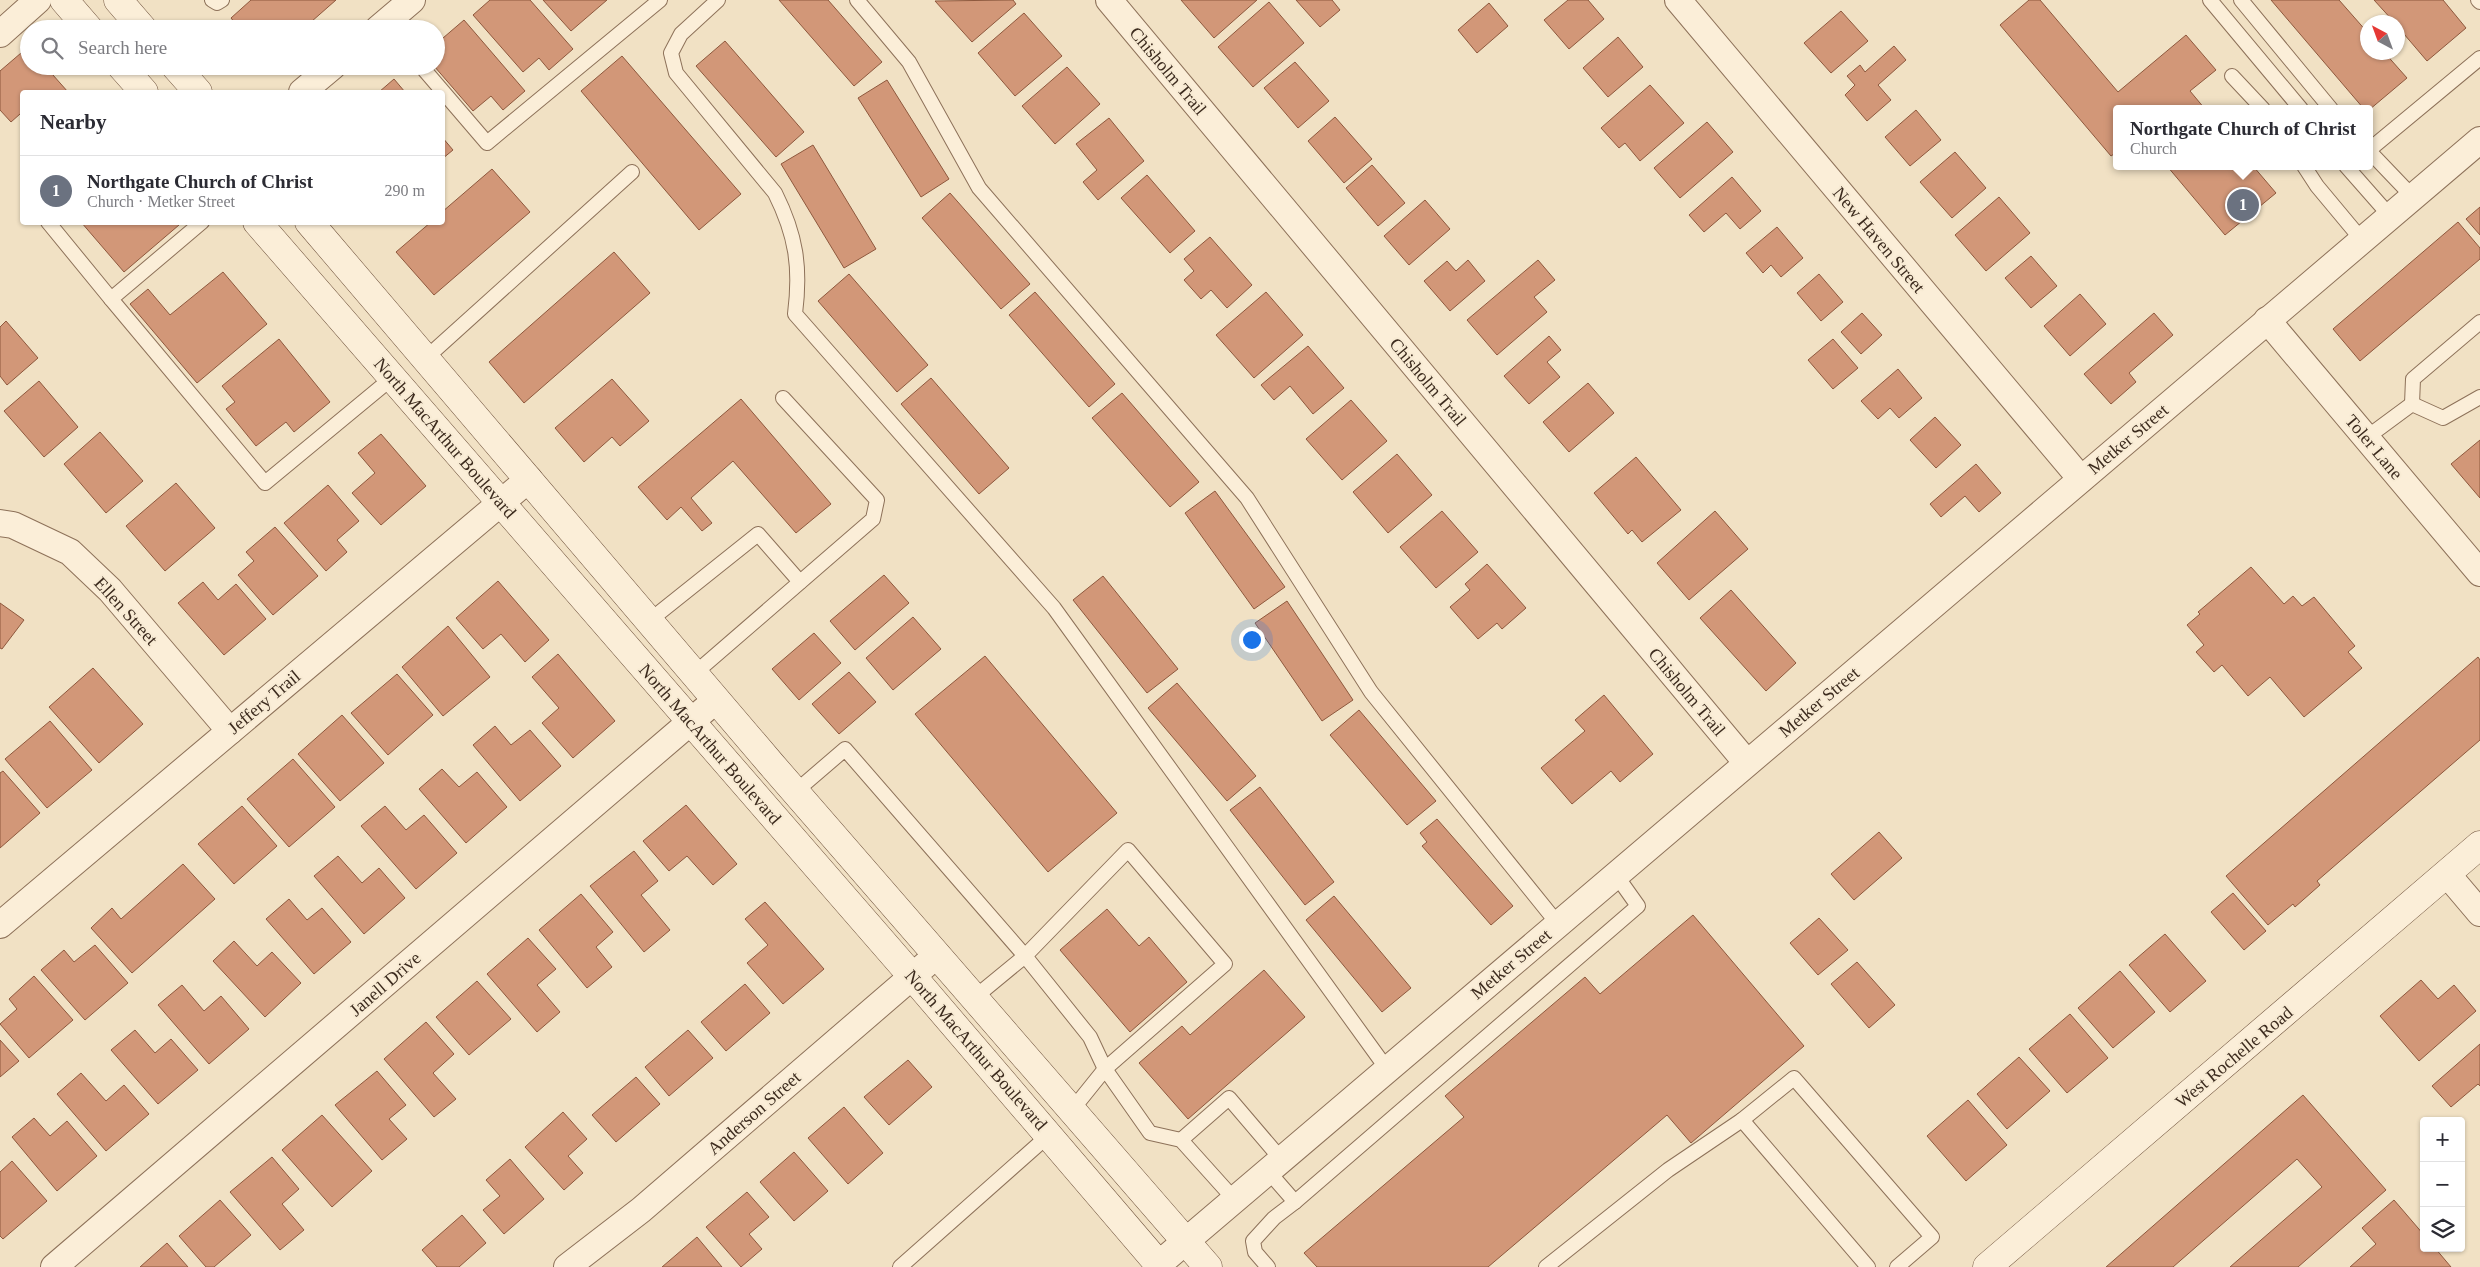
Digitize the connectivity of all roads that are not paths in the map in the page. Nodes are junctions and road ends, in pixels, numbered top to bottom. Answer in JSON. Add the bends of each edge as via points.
{"nodes":[{"id":1,"x":38,"y":0,"type":"edge"},
{"id":2,"x":64,"y":0,"type":"edge"},
{"id":3,"x":118,"y":0,"type":"edge"},
{"id":4,"x":212,"y":0,"type":"edge"},
{"id":5,"x":222,"y":0,"type":"edge"},
{"id":6,"x":411,"y":0,"type":"edge"},
{"id":7,"x":660,"y":0,"type":"edge"},
{"id":8,"x":718,"y":0,"type":"edge"},
{"id":9,"x":857,"y":0,"type":"edge"},
{"id":10,"x":1109,"y":0,"type":"edge"},
{"id":11,"x":1678,"y":0,"type":"edge"},
{"id":12,"x":2210,"y":0,"type":"edge"},
{"id":13,"x":2241,"y":0,"type":"edge"},
{"id":14,"x":81,"y":20,"type":"edge"},
{"id":15,"x":135,"y":20,"type":"edge"},
{"id":16,"x":391,"y":20,"type":"edge"},
{"id":17,"x":0,"y":34,"type":"edge"},
{"id":18,"x":2480,"y":58,"type":"edge"},
{"id":19,"x":128,"y":75,"type":"edge"},
{"id":20,"x":183,"y":75,"type":"edge"},
{"id":21,"x":322,"y":75,"type":"edge"},
{"id":22,"x":429,"y":75,"type":"edge"},
{"id":23,"x":2232,"y":76,"type":"dead end"},
{"id":24,"x":139,"y":90,"type":"edge"},
{"id":25,"x":196,"y":90,"type":"edge"},
{"id":26,"x":304,"y":90,"type":"edge"},
{"id":27,"x":442,"y":90,"type":"edge"},
{"id":28,"x":445,"y":94,"type":"edge"},
{"id":29,"x":2259,"y":105,"type":"edge"},
{"id":30,"x":2298,"y":105,"type":"edge"},
{"id":31,"x":2327,"y":105,"type":"edge"},
{"id":32,"x":2480,"y":140,"type":"edge"},
{"id":33,"x":2373,"y":148,"type":"edge"},
{"id":34,"x":2373,"y":155,"type":"edge"},
{"id":35,"x":2307,"y":170,"type":"edge"},
{"id":36,"x":2350,"y":170,"type":"edge"},
{"id":37,"x":632,"y":172,"type":"dead end"},
{"id":38,"x":2413,"y":197,"type":"junction"},
{"id":39,"x":2390,"y":216,"type":"junction"},
{"id":40,"x":50,"y":225,"type":"edge"},
{"id":41,"x":198,"y":225,"type":"edge"},
{"id":42,"x":260,"y":225,"type":"edge"},
{"id":43,"x":312,"y":225,"type":"edge"},
{"id":44,"x":2362,"y":240,"type":"junction"},
{"id":45,"x":111,"y":299,"type":"junction"},
{"id":46,"x":2267,"y":320,"type":"junction"},
{"id":47,"x":2480,"y":322,"type":"edge"},
{"id":48,"x":426,"y":358,"type":"junction"},
{"id":49,"x":392,"y":378,"type":"junction"},
{"id":50,"x":2480,"y":397,"type":"edge"},
{"id":51,"x":783,"y":398,"type":"dead end"},
{"id":52,"x":2412,"y":404,"type":"junction"},
{"id":53,"x":2366,"y":438,"type":"junction"},
{"id":54,"x":529,"y":479,"type":"junction"},
{"id":55,"x":2081,"y":479,"type":"junction"},
{"id":56,"x":500,"y":502,"type":"junction"},
{"id":57,"x":0,"y":523,"type":"edge"},
{"id":58,"x":2480,"y":573,"type":"edge"},
{"id":59,"x":800,"y":582,"type":"junction"},
{"id":60,"x":649,"y":620,"type":"junction"},
{"id":61,"x":694,"y":674,"type":"junction"},
{"id":62,"x":716,"y":700,"type":"junction"},
{"id":63,"x":691,"y":721,"type":"junction"},
{"id":64,"x":230,"y":731,"type":"junction"},
{"id":65,"x":1747,"y":763,"type":"junction"},
{"id":66,"x":794,"y":792,"type":"junction"},
{"id":67,"x":2480,"y":845,"type":"edge"},
{"id":68,"x":2447,"y":874,"type":"junction"},
{"id":69,"x":1616,"y":875,"type":"junction"},
{"id":70,"x":2480,"y":913,"type":"edge"},
{"id":71,"x":1558,"y":924,"type":"junction"},
{"id":72,"x":0,"y":925,"type":"edge"},
{"id":73,"x":937,"y":955,"type":"junction"},
{"id":74,"x":1025,"y":956,"type":"junction"},
{"id":75,"x":912,"y":976,"type":"junction"},
{"id":76,"x":974,"y":998,"type":"junction"},
{"id":77,"x":1105,"y":1069,"type":"junction"},
{"id":78,"x":1388,"y":1069,"type":"junction"},
{"id":79,"x":1072,"y":1110,"type":"junction"},
{"id":80,"x":1742,"y":1120,"type":"junction"},
{"id":81,"x":1049,"y":1135,"type":"junction"},
{"id":82,"x":1182,"y":1140,"type":"junction"},
{"id":83,"x":1274,"y":1165,"type":"junction"},
{"id":84,"x":1234,"y":1199,"type":"junction"},
{"id":85,"x":1295,"y":1202,"type":"junction"},
{"id":86,"x":1186,"y":1241,"type":"junction"},
{"id":87,"x":1160,"y":1266,"type":"edge"},
{"id":88,"x":54,"y":1267,"type":"edge"},
{"id":89,"x":567,"y":1267,"type":"edge"},
{"id":90,"x":900,"y":1267,"type":"edge"},
{"id":91,"x":1208,"y":1267,"type":"edge"},
{"id":92,"x":1268,"y":1267,"type":"edge"},
{"id":93,"x":1546,"y":1267,"type":"edge"},
{"id":94,"x":1868,"y":1267,"type":"edge"},
{"id":95,"x":1897,"y":1267,"type":"edge"},
{"id":96,"x":1987,"y":1267,"type":"edge"}],
"edges":[{"from":1,"to":17,"type":"street"},
{"from":2,"to":14,"type":"main road"},
{"from":3,"to":15,"type":"main road"},
{"from":4,"to":5,"type":"lane","via":[[217,3]]},
{"from":6,"to":16,"type":"street"},
{"from":7,"to":28,"type":"lane","via":[[487,143]]},
{"from":8,"to":78,"type":"lane","via":[[682,34],[671,53],[676,73],[775,193],[785,213],[798,256],[795,314],[1054,608]]},
{"from":9,"to":71,"type":"lane","via":[[909,62],[979,188],[1246,498],[1371,692]]},
{"from":10,"to":65,"type":"street","name":"Chisholm Trail"},
{"from":11,"to":55,"type":"street","name":"New Haven Street"},
{"from":12,"to":30,"type":"lane"},
{"from":13,"to":31,"type":"lane"},
{"from":18,"to":33,"type":"lane"},
{"from":19,"to":24,"type":"main road"},
{"from":20,"to":25,"type":"main road"},
{"from":21,"to":26,"type":"street"},
{"from":22,"to":27,"type":"lane"},
{"from":23,"to":29,"type":"lane"},
{"from":32,"to":38,"type":"street","name":"Metker Street"},
{"from":34,"to":38,"type":"lane"},
{"from":35,"to":44,"type":"lane"},
{"from":36,"to":39,"type":"lane"},
{"from":37,"to":48,"type":"lane"},
{"from":38,"to":39,"type":"street","name":"Metker Street"},
{"from":39,"to":44,"type":"street","name":"Metker Street"},
{"from":40,"to":45,"type":"lane"},
{"from":41,"to":45,"type":"lane"},
{"from":42,"to":49,"type":"main road","name":"North MacArthur Boulevard"},
{"from":43,"to":48,"type":"main road","name":"North MacArthur Boulevard"},
{"from":44,"to":46,"type":"street","name":"Metker Street"},
{"from":45,"to":49,"type":"lane","via":[[265,483]]},
{"from":46,"to":53,"type":"street","name":"Toler Lane"},
{"from":46,"to":55,"type":"street","name":"Metker Street"},
{"from":47,"to":52,"type":"lane","via":[[2413,379]]},
{"from":48,"to":54,"type":"main road","name":"North MacArthur Boulevard"},
{"from":49,"to":56,"type":"main road","name":"North MacArthur Boulevard"},
{"from":50,"to":52,"type":"lane","via":[[2443,418]]},
{"from":51,"to":59,"type":"lane","via":[[877,500],[873,519]]},
{"from":52,"to":53,"type":"lane"},
{"from":53,"to":58,"type":"street","name":"Toler Lane"},
{"from":54,"to":56,"type":"street","name":"Jeffery Trail"},
{"from":54,"to":60,"type":"main road","name":"North MacArthur Boulevard"},
{"from":55,"to":65,"type":"street","name":"Metker Street"},
{"from":56,"to":63,"type":"main road","name":"North MacArthur Boulevard"},
{"from":56,"to":64,"type":"street","name":"Jeffery Trail"},
{"from":57,"to":64,"type":"street","name":"Ellen Street","via":[[13,525],[70,552],[110,590]]},
{"from":59,"to":60,"type":"lane","via":[[758,534]]},
{"from":59,"to":61,"type":"lane"},
{"from":60,"to":61,"type":"main road","name":"North MacArthur Boulevard"},
{"from":61,"to":62,"type":"main road","name":"North MacArthur Boulevard"},
{"from":62,"to":63,"type":"street","name":"Janell Drive"},
{"from":62,"to":66,"type":"main road","name":"North MacArthur Boulevard"},
{"from":63,"to":75,"type":"main road","name":"North MacArthur Boulevard"},
{"from":63,"to":88,"type":"street","name":"Janell Drive"},
{"from":64,"to":72,"type":"street","name":"Jeffery Trail"},
{"from":65,"to":69,"type":"street","name":"Metker Street"},
{"from":66,"to":73,"type":"main road","name":"North MacArthur Boulevard"},
{"from":66,"to":74,"type":"lane","via":[[845,749]]},
{"from":67,"to":68,"type":"main road","name":"West Rochelle Road"},
{"from":68,"to":70,"type":"street"},
{"from":68,"to":96,"type":"main road","name":"West Rochelle Road"},
{"from":69,"to":71,"type":"street","name":"Metker Street"},
{"from":69,"to":85,"type":"lane","via":[[1638,906]]},
{"from":71,"to":78,"type":"street","name":"Metker Street"},
{"from":73,"to":75,"type":"street","name":"Anderson Street"},
{"from":73,"to":76,"type":"main road","name":"North MacArthur Boulevard"},
{"from":74,"to":76,"type":"lane"},
{"from":74,"to":77,"type":"lane","via":[[1090,1037]]},
{"from":74,"to":77,"type":"lane","via":[[1128,850],[1225,964]]},
{"from":75,"to":81,"type":"main road","name":"North MacArthur Boulevard"},
{"from":75,"to":89,"type":"street","name":"Anderson Street","via":[[641,1210]]},
{"from":76,"to":79,"type":"main road","name":"North MacArthur Boulevard"},
{"from":77,"to":79,"type":"lane"},
{"from":77,"to":82,"type":"lane","via":[[1150,1133]]},
{"from":78,"to":83,"type":"street","name":"Metker Street"},
{"from":79,"to":86,"type":"main road","name":"North MacArthur Boulevard"},
{"from":80,"to":93,"type":"lane","via":[[1655,1180]]},
{"from":80,"to":94,"type":"lane"},
{"from":80,"to":95,"type":"lane","via":[[1794,1078],[1932,1237]]},
{"from":81,"to":87,"type":"main road","name":"North MacArthur Boulevard"},
{"from":81,"to":90,"type":"lane"},
{"from":82,"to":83,"type":"lane","via":[[1229,1098]]},
{"from":82,"to":84,"type":"lane"},
{"from":83,"to":84,"type":"street","name":"Metker Street"},
{"from":83,"to":85,"type":"lane"},
{"from":84,"to":86,"type":"street","name":"Metker Street"},
{"from":85,"to":92,"type":"lane","via":[[1274,1218],[1253,1241],[1255,1252]]},
{"from":86,"to":87,"type":"street","name":"Metker Street"},
{"from":86,"to":91,"type":"main road","name":"North MacArthur Boulevard"}]}
